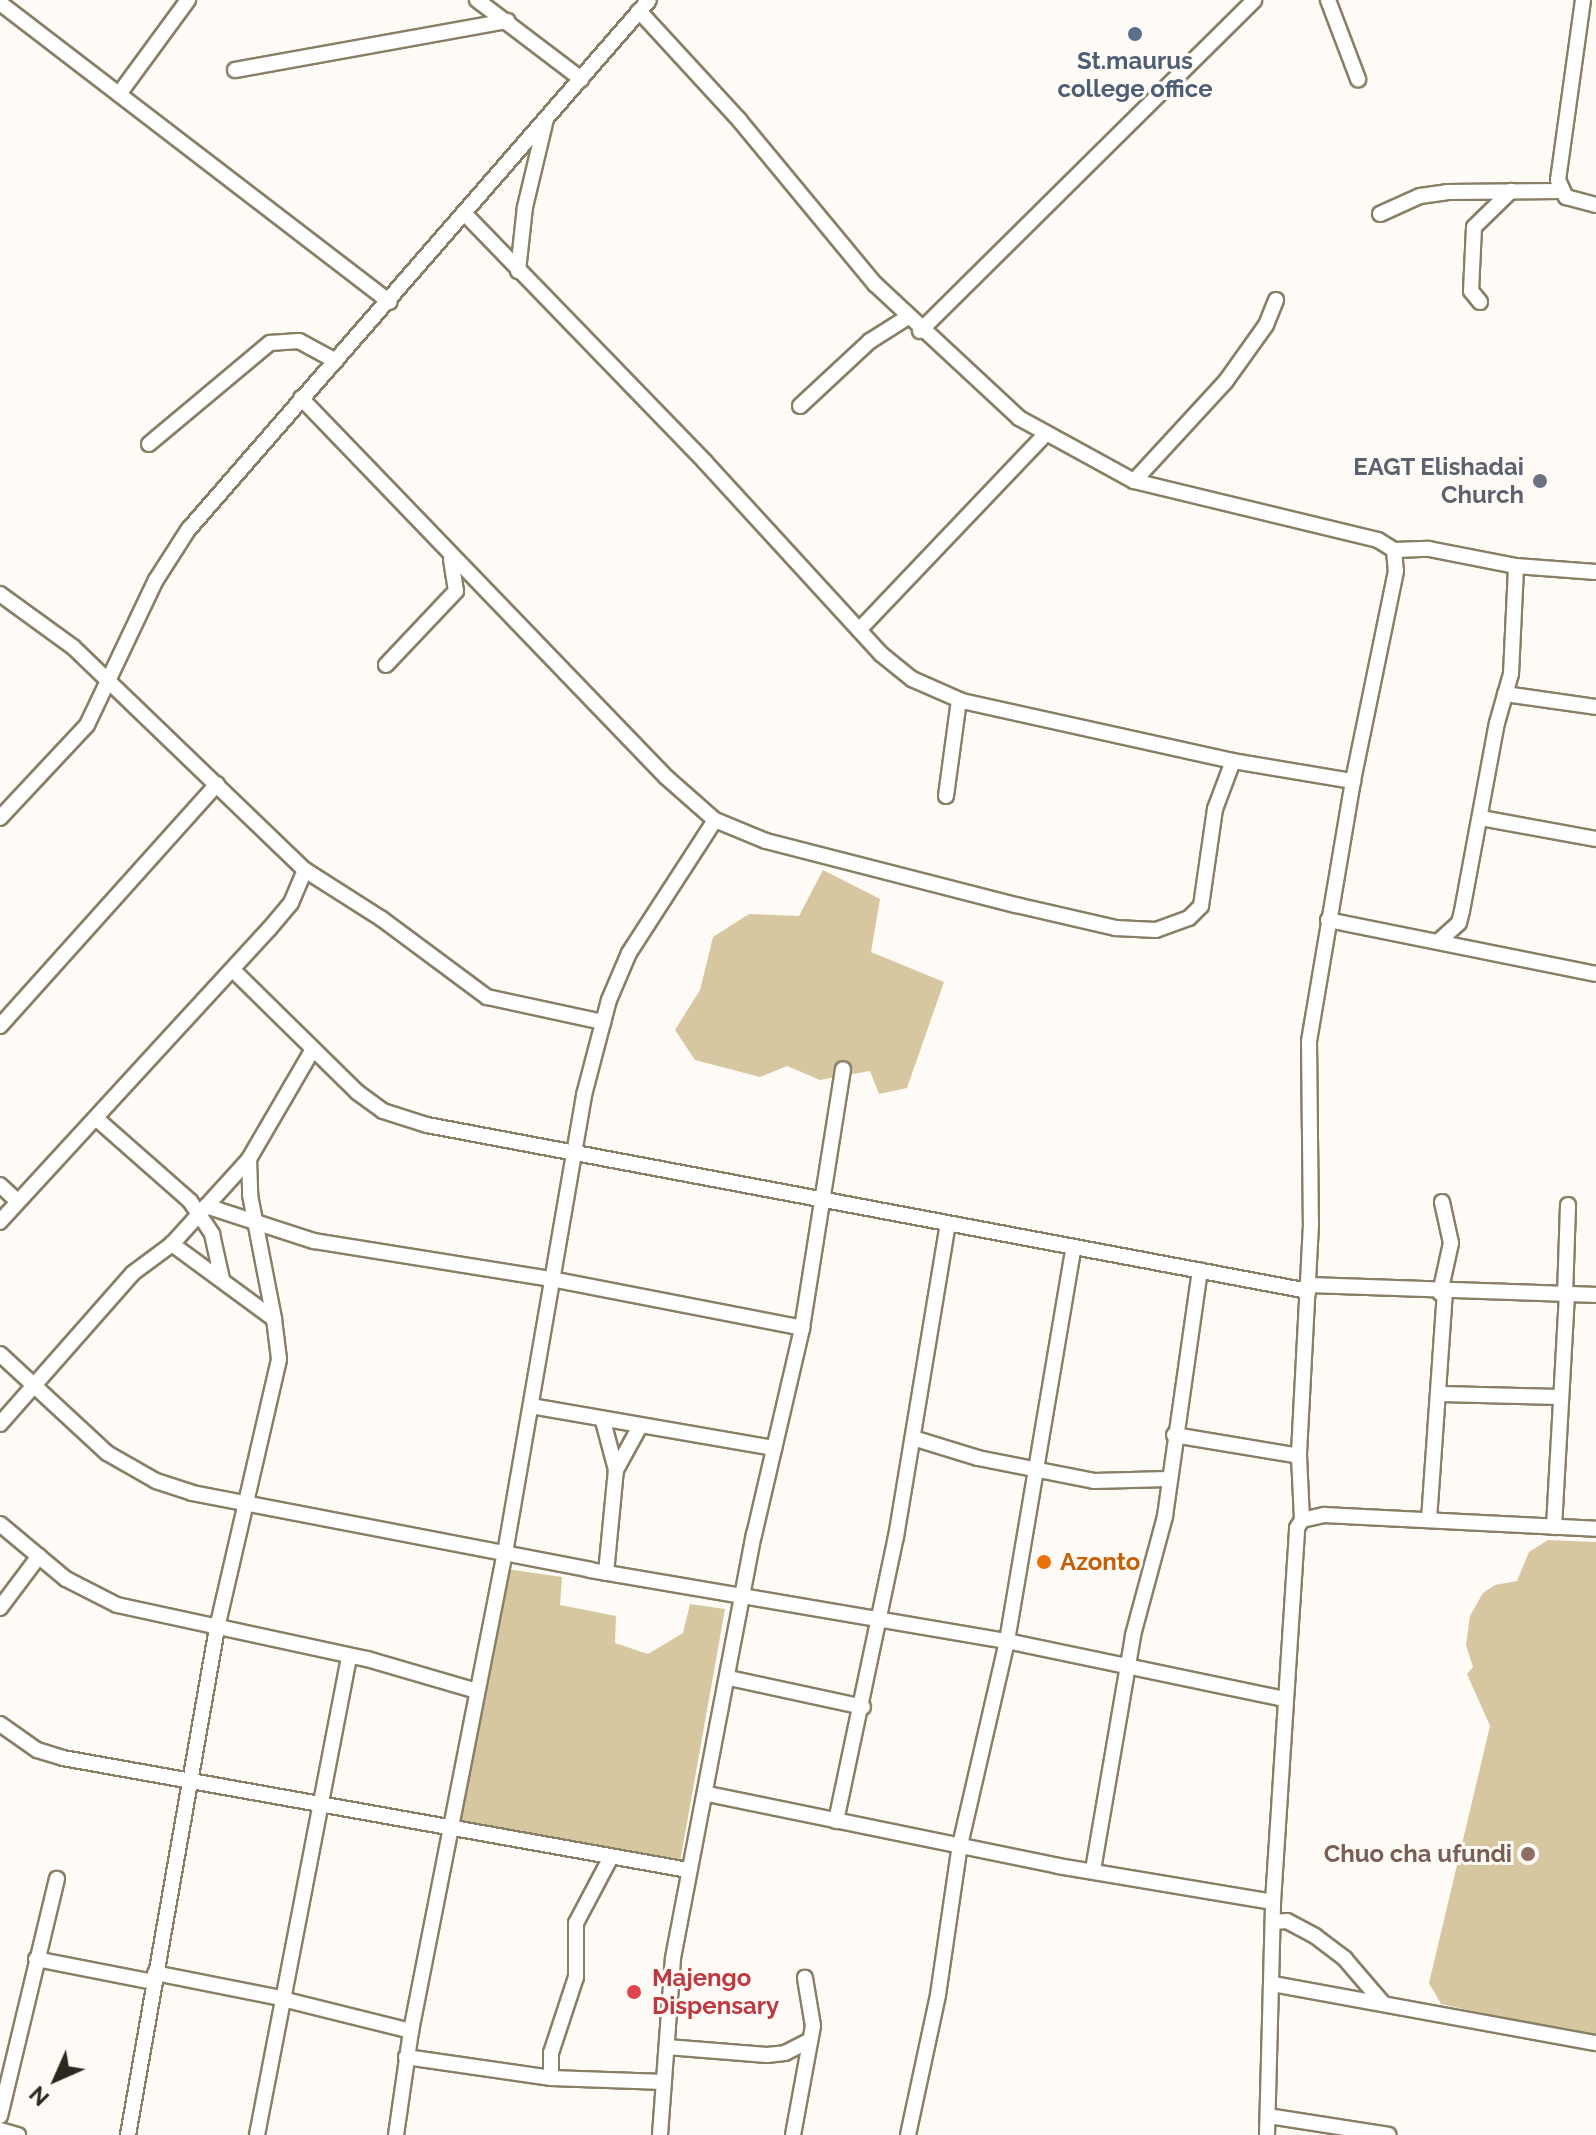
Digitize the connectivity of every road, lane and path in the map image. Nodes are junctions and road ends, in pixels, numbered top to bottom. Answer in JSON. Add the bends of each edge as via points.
{"nodes":[{"id":1,"x":188,"y":0,"type":"edge"},
{"id":2,"x":477,"y":0,"type":"edge"},
{"id":3,"x":1254,"y":0,"type":"edge"},
{"id":4,"x":1328,"y":0,"type":"edge"},
{"id":5,"x":1583,"y":0,"type":"edge"},
{"id":6,"x":0,"y":3,"type":"edge"},
{"id":7,"x":644,"y":5,"type":"edge"},
{"id":8,"x":508,"y":21,"type":"junction"},
{"id":9,"x":235,"y":70,"type":"dead end"},
{"id":10,"x":581,"y":79,"type":"junction"},
{"id":11,"x":1358,"y":79,"type":"dead end"},
{"id":12,"x":119,"y":94,"type":"junction"},
{"id":13,"x":546,"y":122,"type":"junction"},
{"id":14,"x":1511,"y":191,"type":"junction"},
{"id":15,"x":1560,"y":191,"type":"junction"},
{"id":16,"x":1596,"y":205,"type":"edge"},
{"id":17,"x":1380,"y":214,"type":"dead end"},
{"id":18,"x":466,"y":215,"type":"junction"},
{"id":19,"x":518,"y":271,"type":"junction"},
{"id":20,"x":1276,"y":300,"type":"dead end"},
{"id":21,"x":390,"y":302,"type":"junction"},
{"id":22,"x":1480,"y":302,"type":"dead end"},
{"id":23,"x":908,"y":317,"type":"junction"},
{"id":24,"x":920,"y":331,"type":"junction"},
{"id":25,"x":336,"y":361,"type":"junction"},
{"id":26,"x":301,"y":398,"type":"junction"},
{"id":27,"x":800,"y":406,"type":"dead end"},
{"id":28,"x":1045,"y":435,"type":"junction"},
{"id":29,"x":149,"y":444,"type":"dead end"},
{"id":30,"x":1134,"y":481,"type":"junction"},
{"id":31,"x":1394,"y":550,"type":"junction"},
{"id":32,"x":450,"y":558,"type":"junction"},
{"id":33,"x":1516,"y":566,"type":"junction"},
{"id":34,"x":1596,"y":572,"type":"edge"},
{"id":35,"x":0,"y":594,"type":"edge"},
{"id":36,"x":859,"y":630,"type":"junction"},
{"id":37,"x":386,"y":665,"type":"dead end"},
{"id":38,"x":109,"y":679,"type":"junction"},
{"id":39,"x":1505,"y":694,"type":"junction"},
{"id":40,"x":959,"y":700,"type":"junction"},
{"id":41,"x":1596,"y":707,"type":"edge"},
{"id":42,"x":1233,"y":761,"type":"junction"},
{"id":43,"x":1353,"y":781,"type":"junction"},
{"id":44,"x":217,"y":784,"type":"junction"},
{"id":45,"x":946,"y":796,"type":"dead end"},
{"id":46,"x":0,"y":818,"type":"edge"},
{"id":47,"x":1481,"y":818,"type":"junction"},
{"id":48,"x":715,"y":820,"type":"junction"},
{"id":49,"x":1596,"y":839,"type":"edge"},
{"id":50,"x":305,"y":870,"type":"junction"},
{"id":51,"x":1328,"y":920,"type":"junction"},
{"id":52,"x":1440,"y":940,"type":"junction"},
{"id":53,"x":233,"y":970,"type":"junction"},
{"id":54,"x":1596,"y":974,"type":"edge"},
{"id":55,"x":603,"y":1022,"type":"junction"},
{"id":56,"x":0,"y":1026,"type":"edge"},
{"id":57,"x":313,"y":1049,"type":"junction"},
{"id":58,"x":843,"y":1069,"type":"dead end"},
{"id":59,"x":98,"y":1120,"type":"junction"},
{"id":60,"x":574,"y":1154,"type":"junction"},
{"id":61,"x":249,"y":1159,"type":"junction"},
{"id":62,"x":0,"y":1185,"type":"edge"},
{"id":63,"x":17,"y":1201,"type":"junction"},
{"id":64,"x":825,"y":1202,"type":"junction"},
{"id":65,"x":1442,"y":1202,"type":"dead end"},
{"id":66,"x":1568,"y":1205,"type":"dead end"},
{"id":67,"x":203,"y":1210,"type":"junction"},
{"id":68,"x":0,"y":1222,"type":"edge"},
{"id":69,"x":258,"y":1224,"type":"junction"},
{"id":70,"x":948,"y":1224,"type":"junction"},
{"id":71,"x":172,"y":1244,"type":"junction"},
{"id":72,"x":1073,"y":1249,"type":"junction"},
{"id":73,"x":1200,"y":1270,"type":"junction"},
{"id":74,"x":222,"y":1279,"type":"junction"},
{"id":75,"x":551,"y":1279,"type":"junction"},
{"id":76,"x":1308,"y":1288,"type":"junction"},
{"id":77,"x":1442,"y":1293,"type":"junction"},
{"id":78,"x":1596,"y":1295,"type":"edge"},
{"id":79,"x":1566,"y":1296,"type":"junction"},
{"id":80,"x":274,"y":1319,"type":"junction"},
{"id":81,"x":802,"y":1328,"type":"junction"},
{"id":82,"x":0,"y":1354,"type":"edge"},
{"id":83,"x":32,"y":1388,"type":"junction"},
{"id":84,"x":1439,"y":1394,"type":"junction"},
{"id":85,"x":1561,"y":1397,"type":"junction"},
{"id":86,"x":531,"y":1406,"type":"junction"},
{"id":87,"x":603,"y":1421,"type":"junction"},
{"id":88,"x":0,"y":1424,"type":"edge"},
{"id":89,"x":639,"y":1428,"type":"junction"},
{"id":90,"x":1174,"y":1435,"type":"junction"},
{"id":91,"x":913,"y":1438,"type":"junction"},
{"id":92,"x":774,"y":1448,"type":"junction"},
{"id":93,"x":1299,"y":1456,"type":"junction"},
{"id":94,"x":1035,"y":1468,"type":"junction"},
{"id":95,"x":616,"y":1470,"type":"junction"},
{"id":96,"x":1168,"y":1479,"type":"junction"},
{"id":97,"x":246,"y":1501,"type":"junction"},
{"id":98,"x":1302,"y":1520,"type":"junction"},
{"id":99,"x":1429,"y":1520,"type":"junction"},
{"id":100,"x":0,"y":1524,"type":"edge"},
{"id":101,"x":1554,"y":1527,"type":"junction"},
{"id":102,"x":1596,"y":1529,"type":"edge"},
{"id":103,"x":505,"y":1553,"type":"junction"},
{"id":104,"x":39,"y":1556,"type":"junction"},
{"id":105,"x":606,"y":1573,"type":"junction"},
{"id":106,"x":745,"y":1596,"type":"junction"},
{"id":107,"x":0,"y":1608,"type":"edge"},
{"id":108,"x":880,"y":1620,"type":"junction"},
{"id":109,"x":217,"y":1628,"type":"junction"},
{"id":110,"x":1007,"y":1641,"type":"junction"},
{"id":111,"x":349,"y":1656,"type":"junction"},
{"id":112,"x":1130,"y":1666,"type":"junction"},
{"id":113,"x":729,"y":1678,"type":"junction"},
{"id":114,"x":474,"y":1690,"type":"junction"},
{"id":115,"x":1284,"y":1699,"type":"junction"},
{"id":116,"x":863,"y":1707,"type":"junction"},
{"id":117,"x":0,"y":1724,"type":"edge"},
{"id":118,"x":191,"y":1780,"type":"junction"},
{"id":119,"x":708,"y":1794,"type":"junction"},
{"id":120,"x":318,"y":1803,"type":"junction"},
{"id":121,"x":836,"y":1821,"type":"junction"},
{"id":122,"x":448,"y":1828,"type":"junction"},
{"id":123,"x":960,"y":1845,"type":"junction"},
{"id":124,"x":611,"y":1857,"type":"junction"},
{"id":125,"x":688,"y":1870,"type":"junction"},
{"id":126,"x":1093,"y":1870,"type":"junction"},
{"id":127,"x":57,"y":1879,"type":"dead end"},
{"id":128,"x":1273,"y":1902,"type":"junction"},
{"id":129,"x":1274,"y":1922,"type":"junction"},
{"id":130,"x":36,"y":1959,"type":"junction"},
{"id":131,"x":154,"y":1978,"type":"junction"},
{"id":132,"x":805,"y":1978,"type":"dead end"},
{"id":133,"x":1273,"y":1984,"type":"junction"},
{"id":134,"x":286,"y":1999,"type":"junction"},
{"id":135,"x":1382,"y":2002,"type":"junction"},
{"id":136,"x":411,"y":2031,"type":"junction"},
{"id":137,"x":810,"y":2040,"type":"junction"},
{"id":138,"x":1596,"y":2043,"type":"edge"},
{"id":139,"x":667,"y":2047,"type":"junction"},
{"id":140,"x":406,"y":2057,"type":"junction"},
{"id":141,"x":551,"y":2078,"type":"junction"},
{"id":142,"x":664,"y":2082,"type":"junction"},
{"id":143,"x":0,"y":2116,"type":"edge"},
{"id":144,"x":1268,"y":2116,"type":"junction"},
{"id":145,"x":0,"y":2130,"type":"edge"},
{"id":146,"x":18,"y":2135,"type":"edge"},
{"id":147,"x":128,"y":2135,"type":"edge"},
{"id":148,"x":257,"y":2135,"type":"edge"},
{"id":149,"x":396,"y":2135,"type":"edge"},
{"id":150,"x":660,"y":2135,"type":"edge"},
{"id":151,"x":793,"y":2135,"type":"edge"},
{"id":152,"x":908,"y":2135,"type":"edge"},
{"id":153,"x":1267,"y":2135,"type":"edge"},
{"id":154,"x":1389,"y":2135,"type":"edge"}],
"edges":[{"from":1,"to":12,"type":"street"},
{"from":2,"to":8,"type":"street"},
{"from":3,"to":24,"type":"street"},
{"from":4,"to":11,"type":"street"},
{"from":5,"to":15,"type":"street","via":[[1558,171]]},
{"from":6,"to":12,"type":"street"},
{"from":7,"to":10,"type":"street"},
{"from":7,"to":23,"type":"street"},
{"from":8,"to":9,"type":"street"},
{"from":8,"to":10,"type":"street"},
{"from":10,"to":13,"type":"street"},
{"from":12,"to":21,"type":"street"},
{"from":13,"to":18,"type":"street"},
{"from":13,"to":19,"type":"street","via":[[525,207]]},
{"from":14,"to":15,"type":"street"},
{"from":14,"to":17,"type":"street","via":[[1420,196]]},
{"from":14,"to":22,"type":"street","via":[[1474,227],[1471,291]]},
{"from":15,"to":16,"type":"street"},
{"from":18,"to":19,"type":"street"},
{"from":18,"to":21,"type":"street"},
{"from":19,"to":36,"type":"street","via":[[705,462]]},
{"from":20,"to":30,"type":"street","via":[[1266,325],[1226,381]]},
{"from":21,"to":25,"type":"street"},
{"from":23,"to":24,"type":"street"},
{"from":23,"to":27,"type":"street","via":[[870,341]]},
{"from":24,"to":28,"type":"street"},
{"from":25,"to":26,"type":"street"},
{"from":25,"to":29,"type":"street","via":[[299,341],[270,343]]},
{"from":26,"to":32,"type":"street"},
{"from":26,"to":38,"type":"street","via":[[188,530],[156,580]]},
{"from":28,"to":30,"type":"street"},
{"from":28,"to":36,"type":"street"},
{"from":30,"to":31,"type":"street","via":[[1378,540]]},
{"from":31,"to":33,"type":"street","via":[[1441,550]]},
{"from":31,"to":43,"type":"street","via":[[1396,571]]},
{"from":32,"to":37,"type":"street","via":[[456,591]]},
{"from":32,"to":48,"type":"street"},
{"from":33,"to":34,"type":"street"},
{"from":33,"to":39,"type":"street","via":[[1511,599],[1515,639]]},
{"from":35,"to":38,"type":"street"},
{"from":36,"to":40,"type":"street","via":[[912,679]]},
{"from":38,"to":44,"type":"street"},
{"from":38,"to":46,"type":"street","via":[[87,725]]},
{"from":39,"to":41,"type":"street"},
{"from":39,"to":47,"type":"street"},
{"from":40,"to":42,"type":"street"},
{"from":40,"to":45,"type":"street"},
{"from":42,"to":43,"type":"street"},
{"from":42,"to":48,"type":"street","via":[[1215,809],[1201,906],[1189,918],[1156,930],[1116,928],[876,871],[766,841]]},
{"from":43,"to":51,"type":"street"},
{"from":44,"to":50,"type":"street"},
{"from":44,"to":56,"type":"street"},
{"from":47,"to":49,"type":"street"},
{"from":47,"to":52,"type":"street","via":[[1459,923]]},
{"from":48,"to":55,"type":"street","via":[[629,953]]},
{"from":50,"to":53,"type":"street","via":[[291,903]]},
{"from":50,"to":55,"type":"street","via":[[487,997]]},
{"from":51,"to":52,"type":"street"},
{"from":51,"to":76,"type":"street","via":[[1309,1041]]},
{"from":52,"to":54,"type":"street"},
{"from":53,"to":57,"type":"street"},
{"from":53,"to":59,"type":"street"},
{"from":55,"to":60,"type":"street"},
{"from":57,"to":60,"type":"street","via":[[383,1111]]},
{"from":57,"to":61,"type":"street"},
{"from":58,"to":64,"type":"street"},
{"from":59,"to":63,"type":"street"},
{"from":59,"to":67,"type":"street"},
{"from":60,"to":64,"type":"street"},
{"from":60,"to":75,"type":"street"},
{"from":61,"to":67,"type":"street"},
{"from":61,"to":69,"type":"street"},
{"from":62,"to":63,"type":"street"},
{"from":63,"to":68,"type":"street"},
{"from":64,"to":70,"type":"street"},
{"from":64,"to":81,"type":"street"},
{"from":65,"to":77,"type":"street","via":[[1451,1243]]},
{"from":66,"to":79,"type":"street"},
{"from":67,"to":69,"type":"street"},
{"from":67,"to":71,"type":"street"},
{"from":67,"to":74,"type":"street"},
{"from":69,"to":75,"type":"street","via":[[353,1249]]},
{"from":69,"to":80,"type":"street"},
{"from":70,"to":72,"type":"street"},
{"from":70,"to":91,"type":"street"},
{"from":71,"to":74,"type":"street"},
{"from":71,"to":83,"type":"street","via":[[133,1273]]},
{"from":72,"to":73,"type":"street"},
{"from":72,"to":94,"type":"street"},
{"from":73,"to":76,"type":"street"},
{"from":73,"to":90,"type":"street"},
{"from":74,"to":80,"type":"street"},
{"from":75,"to":81,"type":"street"},
{"from":75,"to":86,"type":"street"},
{"from":76,"to":77,"type":"street"},
{"from":76,"to":93,"type":"street"},
{"from":77,"to":79,"type":"street"},
{"from":77,"to":84,"type":"street"},
{"from":78,"to":79,"type":"street"},
{"from":79,"to":85,"type":"street"},
{"from":80,"to":97,"type":"street","via":[[279,1359]]},
{"from":81,"to":92,"type":"street"},
{"from":82,"to":83,"type":"street"},
{"from":83,"to":88,"type":"street"},
{"from":83,"to":97,"type":"street","via":[[128,1468],[192,1493]]},
{"from":84,"to":85,"type":"street"},
{"from":84,"to":99,"type":"street"},
{"from":85,"to":101,"type":"street"},
{"from":86,"to":87,"type":"street"},
{"from":86,"to":103,"type":"street"},
{"from":87,"to":89,"type":"street"},
{"from":87,"to":95,"type":"street"},
{"from":89,"to":92,"type":"street"},
{"from":89,"to":95,"type":"street"},
{"from":90,"to":93,"type":"street"},
{"from":90,"to":96,"type":"street"},
{"from":91,"to":94,"type":"street"},
{"from":91,"to":108,"type":"street"},
{"from":92,"to":106,"type":"street"},
{"from":93,"to":98,"type":"street"},
{"from":94,"to":96,"type":"street","via":[[1094,1481]]},
{"from":94,"to":110,"type":"street"},
{"from":95,"to":105,"type":"street"},
{"from":96,"to":112,"type":"street"},
{"from":97,"to":103,"type":"street"},
{"from":97,"to":109,"type":"street"},
{"from":98,"to":99,"type":"street","via":[[1324,1515]]},
{"from":98,"to":115,"type":"street","via":[[1295,1537]]},
{"from":99,"to":101,"type":"street"},
{"from":100,"to":104,"type":"street"},
{"from":101,"to":102,"type":"street"},
{"from":103,"to":105,"type":"street"},
{"from":103,"to":114,"type":"street"},
{"from":104,"to":107,"type":"street"},
{"from":104,"to":109,"type":"street","via":[[85,1592],[117,1605]]},
{"from":105,"to":106,"type":"street"},
{"from":106,"to":108,"type":"street"},
{"from":106,"to":113,"type":"street"},
{"from":108,"to":110,"type":"street"},
{"from":108,"to":116,"type":"street"},
{"from":109,"to":111,"type":"street"},
{"from":109,"to":118,"type":"street"},
{"from":110,"to":112,"type":"street"},
{"from":110,"to":123,"type":"street"},
{"from":111,"to":114,"type":"street"},
{"from":111,"to":120,"type":"street"},
{"from":112,"to":115,"type":"street"},
{"from":112,"to":126,"type":"street"},
{"from":113,"to":116,"type":"street"},
{"from":113,"to":119,"type":"street"},
{"from":114,"to":122,"type":"street"},
{"from":115,"to":128,"type":"street"},
{"from":116,"to":121,"type":"street"},
{"from":117,"to":118,"type":"street","via":[[37,1750],[63,1758]]},
{"from":118,"to":120,"type":"street"},
{"from":118,"to":131,"type":"street"},
{"from":119,"to":121,"type":"street"},
{"from":119,"to":125,"type":"street"},
{"from":120,"to":122,"type":"street"},
{"from":120,"to":134,"type":"street"},
{"from":121,"to":123,"type":"street"},
{"from":122,"to":124,"type":"street"},
{"from":122,"to":136,"type":"street"},
{"from":123,"to":126,"type":"street"},
{"from":123,"to":152,"type":"street","via":[[938,1995]]},
{"from":124,"to":125,"type":"street"},
{"from":124,"to":141,"type":"street","via":[[576,1923],[576,1977],[551,2053]]},
{"from":125,"to":139,"type":"street","via":[[673,1958]]},
{"from":126,"to":128,"type":"street"},
{"from":127,"to":130,"type":"street"},
{"from":128,"to":129,"type":"street"},
{"from":129,"to":133,"type":"street"},
{"from":129,"to":135,"type":"street","via":[[1287,1921],[1315,1936],[1355,1968]]},
{"from":130,"to":131,"type":"street"},
{"from":130,"to":143,"type":"street"},
{"from":131,"to":134,"type":"street"},
{"from":131,"to":147,"type":"street"},
{"from":132,"to":137,"type":"street","via":[[813,2026]]},
{"from":133,"to":135,"type":"street"},
{"from":133,"to":144,"type":"street"},
{"from":134,"to":136,"type":"street"},
{"from":134,"to":148,"type":"street"},
{"from":135,"to":138,"type":"street"},
{"from":136,"to":140,"type":"street"},
{"from":137,"to":139,"type":"street","via":[[785,2053],[767,2055]]},
{"from":137,"to":151,"type":"street"},
{"from":139,"to":142,"type":"street"},
{"from":140,"to":141,"type":"street"},
{"from":140,"to":149,"type":"street"},
{"from":141,"to":142,"type":"street"},
{"from":142,"to":150,"type":"street"},
{"from":144,"to":153,"type":"street"},
{"from":144,"to":154,"type":"street"},
{"from":145,"to":146,"type":"street"}]}
